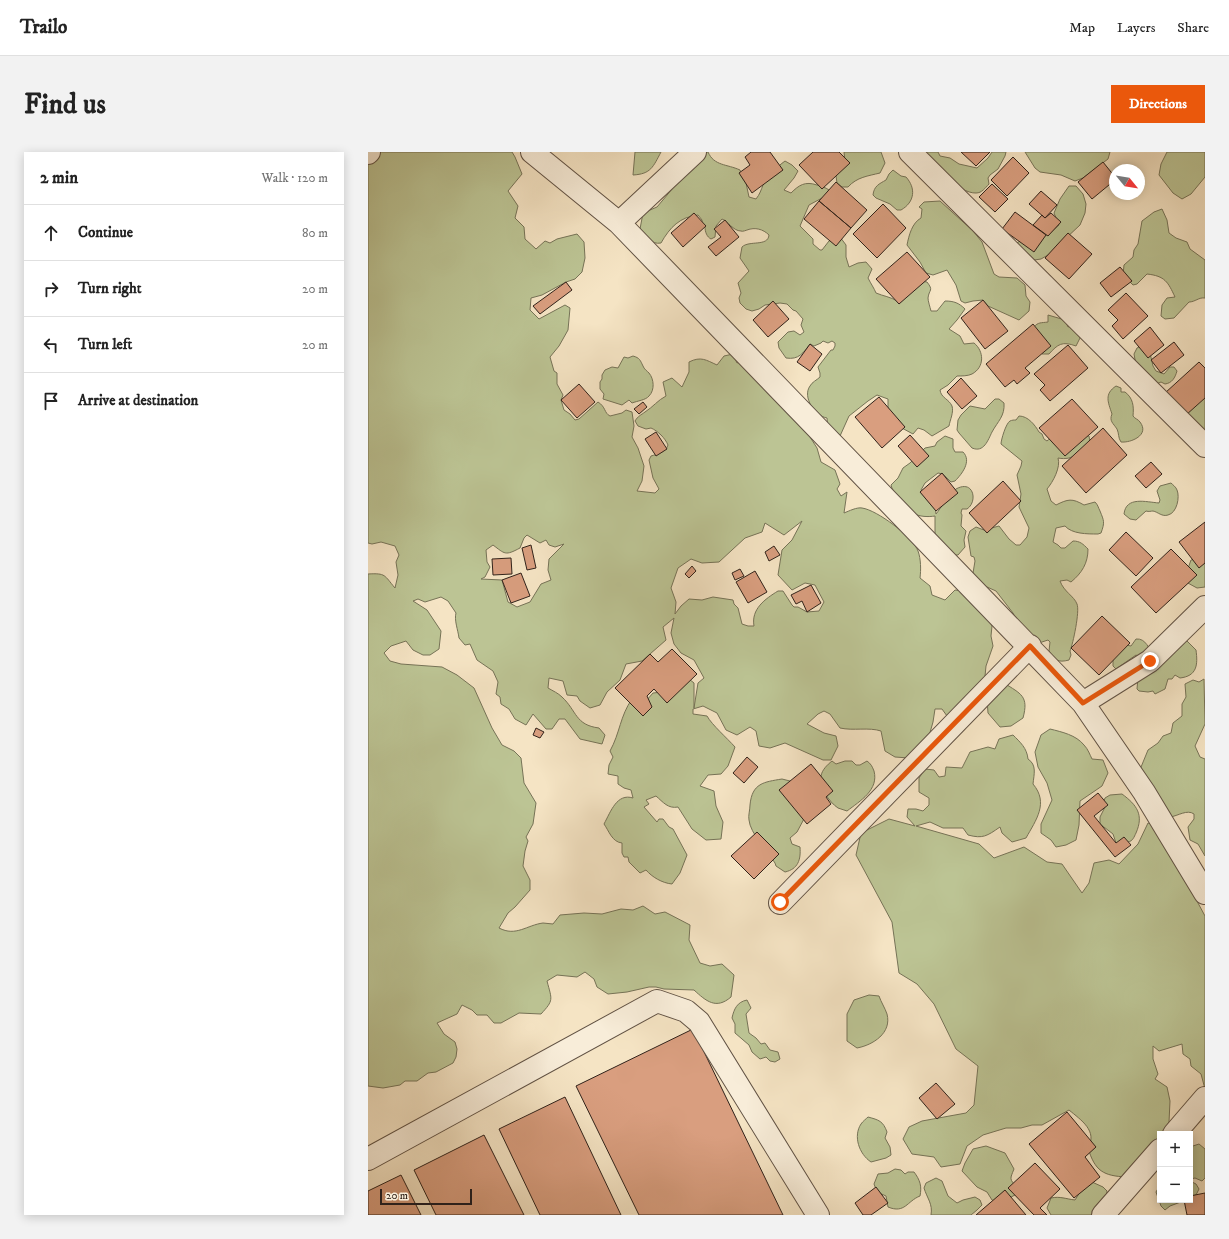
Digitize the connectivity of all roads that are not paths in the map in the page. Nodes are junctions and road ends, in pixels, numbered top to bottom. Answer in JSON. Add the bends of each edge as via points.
{"nodes":[{"id":1,"x":532,"y":152,"type":"edge"},
{"id":2,"x":695,"y":152,"type":"edge"},
{"id":3,"x":910,"y":152,"type":"edge"},
{"id":4,"x":619,"y":223,"type":"junction"},
{"id":5,"x":1205,"y":446,"type":"edge"},
{"id":6,"x":1205,"y":607,"type":"edge"},
{"id":7,"x":1030,"y":646,"type":"junction"},
{"id":8,"x":1083,"y":703,"type":"junction"},
{"id":9,"x":1205,"y":893,"type":"edge"},
{"id":10,"x":780,"y":902,"type":"dead end"},
{"id":11,"x":1205,"y":1098,"type":"edge"},
{"id":12,"x":1177,"y":1131,"type":"edge"},
{"id":13,"x":1157,"y":1153,"type":"edge"},
{"id":14,"x":368,"y":1160,"type":"edge"},
{"id":15,"x":818,"y":1215,"type":"edge"},
{"id":16,"x":1102,"y":1215,"type":"edge"}],
"edges":[{"from":1,"to":4,"type":"street"},
{"from":2,"to":4,"type":"street"},
{"from":3,"to":5,"type":"street"},
{"from":4,"to":7,"type":"street"},
{"from":6,"to":8,"type":"street","via":[[1150,661]]},
{"from":7,"to":8,"type":"street"},
{"from":7,"to":10,"type":"street"},
{"from":8,"to":9,"type":"street","via":[[1144,792]]},
{"from":11,"to":12,"type":"street"},
{"from":13,"to":16,"type":"street"},
{"from":14,"to":15,"type":"street","via":[[657,1001],[686,1011],[699,1022]]}]}
